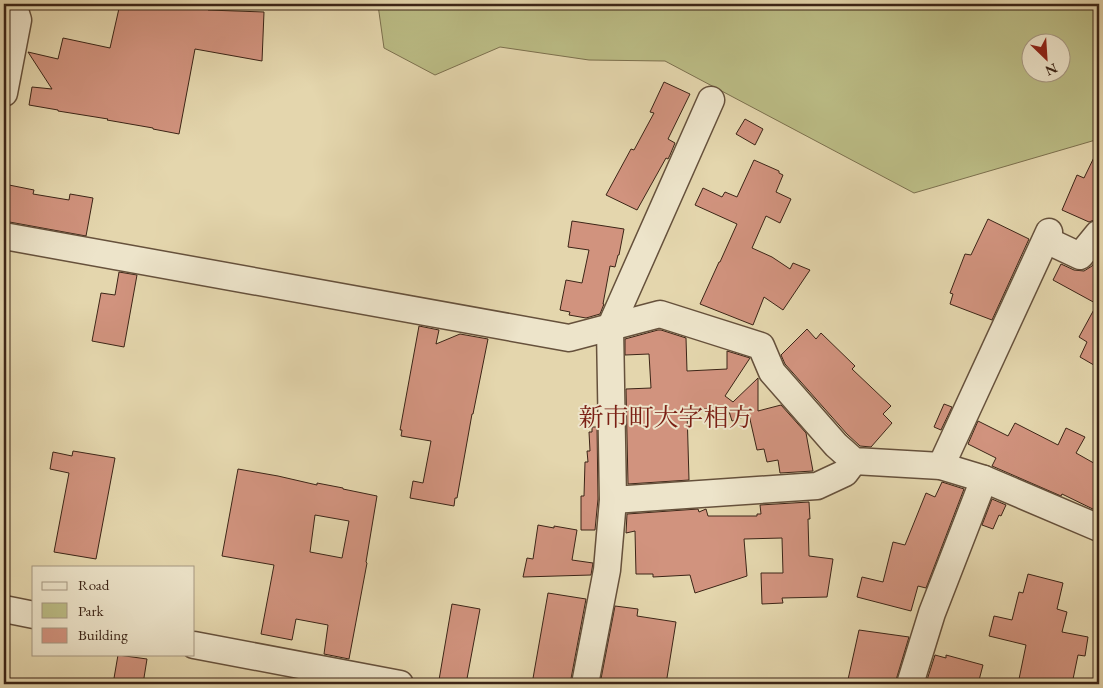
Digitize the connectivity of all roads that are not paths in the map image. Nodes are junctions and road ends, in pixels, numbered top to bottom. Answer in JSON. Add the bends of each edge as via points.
{"nodes":[{"id":1,"x":13,"y":4,"type":"edge"},
{"id":2,"x":4,"y":93,"type":"edge"},
{"id":3,"x":711,"y":100,"type":"dead end"},
{"id":4,"x":1099,"y":234,"type":"edge"},
{"id":5,"x":4,"y":236,"type":"edge"},
{"id":6,"x":610,"y":328,"type":"junction"},
{"id":7,"x":854,"y":461,"type":"junction"},
{"id":8,"x":941,"y":466,"type":"junction"},
{"id":9,"x":984,"y":479,"type":"junction"},
{"id":10,"x":612,"y":500,"type":"junction"},
{"id":11,"x":1099,"y":528,"type":"edge"},
{"id":12,"x":4,"y":609,"type":"edge"},
{"id":13,"x":32,"y":615,"type":"edge"},
{"id":14,"x":195,"y":645,"type":"edge"},
{"id":15,"x":400,"y":684,"type":"edge"},
{"id":16,"x":585,"y":684,"type":"edge"},
{"id":17,"x":910,"y":684,"type":"edge"}],
"edges":[{"from":1,"to":2,"type":"street","via":[[18,20]]},
{"from":3,"to":6,"type":"street"},
{"from":4,"to":8,"type":"street","via":[[1080,256],[1047,236]]},
{"from":5,"to":6,"type":"street","via":[[569,338]]},
{"from":6,"to":7,"type":"street","via":[[660,314],[761,346],[772,372]]},
{"from":6,"to":10,"type":"street"},
{"from":7,"to":8,"type":"street"},
{"from":7,"to":10,"type":"street","via":[[845,474],[817,486]]},
{"from":8,"to":9,"type":"street"},
{"from":9,"to":11,"type":"street"},
{"from":9,"to":17,"type":"street","via":[[932,613]]},
{"from":10,"to":16,"type":"street","via":[[606,570]]},
{"from":12,"to":13,"type":"street"},
{"from":14,"to":15,"type":"street"}]}
